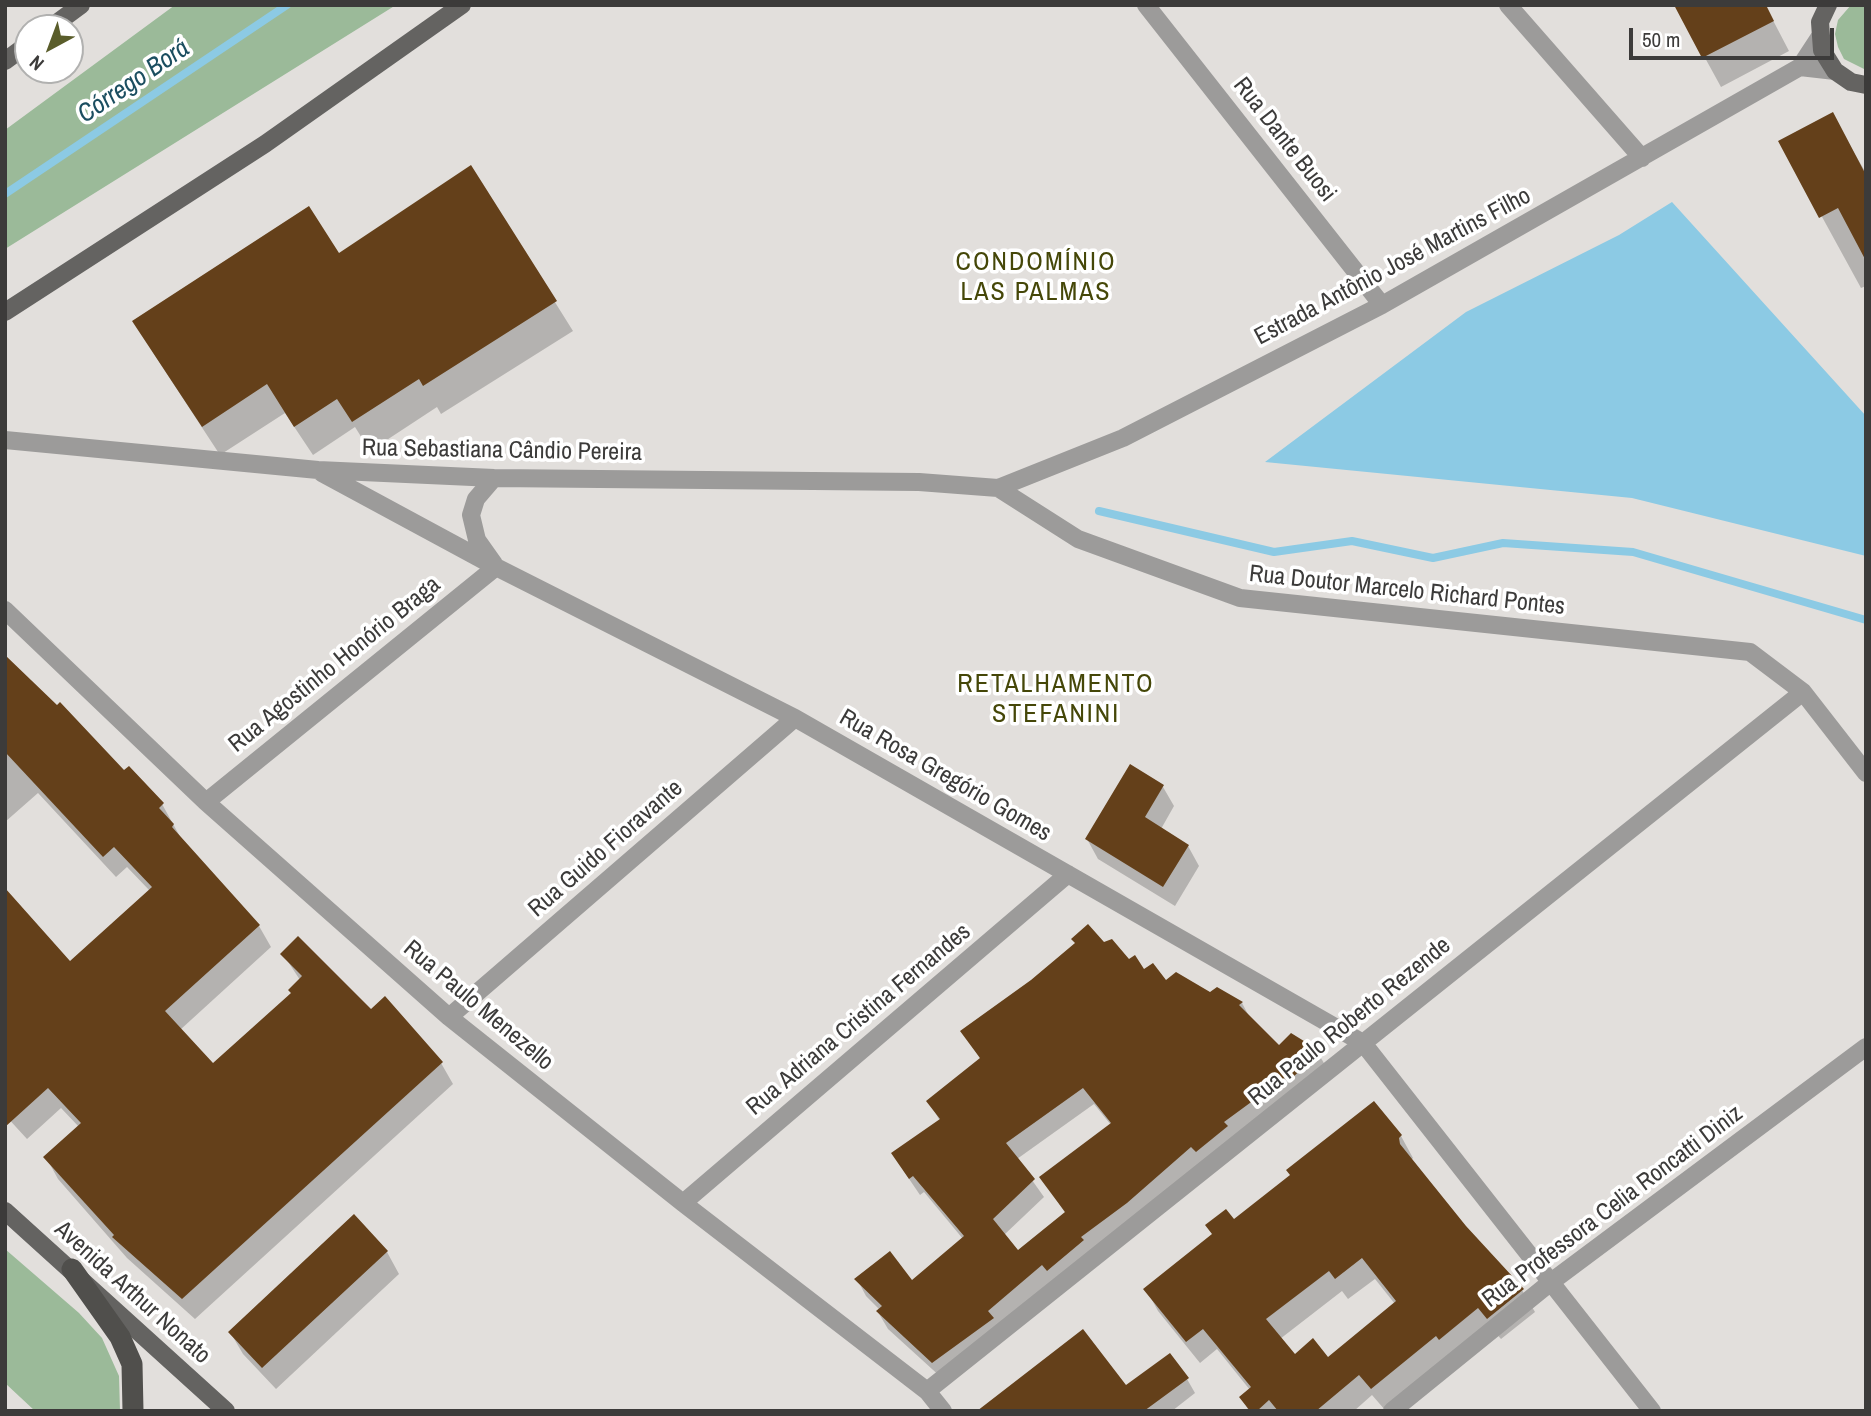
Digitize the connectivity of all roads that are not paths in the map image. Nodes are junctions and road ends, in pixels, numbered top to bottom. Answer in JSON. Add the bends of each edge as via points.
{"nodes":[{"id":1,"x":462,"y":5,"type":"edge"},
{"id":2,"x":1146,"y":5,"type":"edge"},
{"id":3,"x":1508,"y":5,"type":"edge"},
{"id":4,"x":1827,"y":6,"type":"edge"},
{"id":5,"x":1819,"y":38,"type":"junction"},
{"id":6,"x":1800,"y":66,"type":"junction"},
{"id":7,"x":1835,"y":71,"type":"junction"},
{"id":8,"x":1866,"y":85,"type":"edge"},
{"id":9,"x":1642,"y":158,"type":"junction"},
{"id":10,"x":1382,"y":305,"type":"junction"},
{"id":11,"x":5,"y":312,"type":"edge"},
{"id":12,"x":5,"y":440,"type":"edge"},
{"id":13,"x":318,"y":470,"type":"junction"},
{"id":14,"x":494,"y":478,"type":"junction"},
{"id":15,"x":998,"y":488,"type":"junction"},
{"id":16,"x":496,"y":567,"type":"junction"},
{"id":17,"x":5,"y":610,"type":"edge"},
{"id":18,"x":1803,"y":692,"type":"junction"},
{"id":19,"x":795,"y":718,"type":"junction"},
{"id":20,"x":1866,"y":773,"type":"edge"},
{"id":21,"x":206,"y":802,"type":"junction"},
{"id":22,"x":1068,"y":874,"type":"junction"},
{"id":23,"x":449,"y":1017,"type":"junction"},
{"id":24,"x":1363,"y":1043,"type":"junction"},
{"id":25,"x":1866,"y":1047,"type":"edge"},
{"id":26,"x":682,"y":1203,"type":"junction"},
{"id":27,"x":5,"y":1211,"type":"edge"},
{"id":28,"x":72,"y":1269,"type":"junction"},
{"id":29,"x":1551,"y":1282,"type":"junction"},
{"id":30,"x":927,"y":1391,"type":"junction"},
{"id":31,"x":133,"y":1411,"type":"edge"},
{"id":32,"x":226,"y":1411,"type":"edge"},
{"id":33,"x":943,"y":1411,"type":"edge"},
{"id":34,"x":1392,"y":1411,"type":"edge"},
{"id":35,"x":1652,"y":1411,"type":"edge"}],
"edges":[{"from":1,"to":11,"type":"main road","via":[[265,144]]},
{"from":2,"to":10,"type":"street","name":"Rua Dante Buosi"},
{"from":3,"to":9,"type":"street"},
{"from":4,"to":5,"type":"main road"},
{"from":5,"to":6,"type":"street","name":"Estrada Antônio José Martins Filho"},
{"from":5,"to":7,"type":"main road"},
{"from":6,"to":7,"type":"street"},
{"from":6,"to":9,"type":"street","name":"Estrada Antônio José Martins Filho"},
{"from":7,"to":8,"type":"main road"},
{"from":9,"to":10,"type":"street","name":"Estrada Antônio José Martins Filho"},
{"from":10,"to":15,"type":"street","name":"Estrada Antônio José Martins Filho","via":[[1123,438]]},
{"from":12,"to":13,"type":"street","name":"Rua Sebastiana Cândio Pereira"},
{"from":13,"to":14,"type":"street","name":"Rua Sebastiana Cândio Pereira"},
{"from":13,"to":16,"type":"street","name":"Rua Rosa Gregório Gomes"},
{"from":14,"to":15,"type":"street","name":"Rua Sebastiana Cândio Pereira","via":[[919,482]]},
{"from":14,"to":16,"type":"street","name":"Rua Rosa Gregório Gomes","via":[[476,499],[471,515],[477,540]]},
{"from":15,"to":18,"type":"street","name":"Rua Doutor Marcelo Richard Pontes","via":[[1078,539],[1240,598],[1750,652]]},
{"from":16,"to":19,"type":"street","name":"Rua Rosa Gregório Gomes"},
{"from":16,"to":21,"type":"street","name":"Rua Agostinho Honório Braga"},
{"from":17,"to":21,"type":"street","name":"Rua Paulo Menezello"},
{"from":18,"to":20,"type":"street"},
{"from":18,"to":24,"type":"street","name":"Rua Paulo Roberto Rezende"},
{"from":19,"to":22,"type":"street","name":"Rua Rosa Gregório Gomes"},
{"from":19,"to":23,"type":"street","name":"Rua Guido Fioravante"},
{"from":21,"to":23,"type":"street","name":"Rua Paulo Menezello"},
{"from":22,"to":24,"type":"street","name":"Rua Rosa Gregório Gomes"},
{"from":22,"to":26,"type":"street","name":"Rua Adriana Cristina Fernandes"},
{"from":23,"to":26,"type":"street","name":"Rua Paulo Menezello"},
{"from":24,"to":29,"type":"street"},
{"from":24,"to":30,"type":"street","name":"Rua Paulo Roberto Rezende"},
{"from":25,"to":29,"type":"street","name":"Rua Professora Celia Roncatti Diniz"},
{"from":26,"to":30,"type":"street","name":"Rua Paulo Menezello"},
{"from":27,"to":28,"type":"main road","name":"Avenida Arthur Nonato"},
{"from":28,"to":31,"type":"highway","via":[[120,1337],[132,1364]]},
{"from":28,"to":32,"type":"main road","name":"Avenida Arthur Nonato"},
{"from":29,"to":34,"type":"street","name":"Rua Professora Celia Roncatti Diniz"},
{"from":29,"to":35,"type":"street"},
{"from":30,"to":33,"type":"street","name":"Rua Paulo Menezello"}]}
